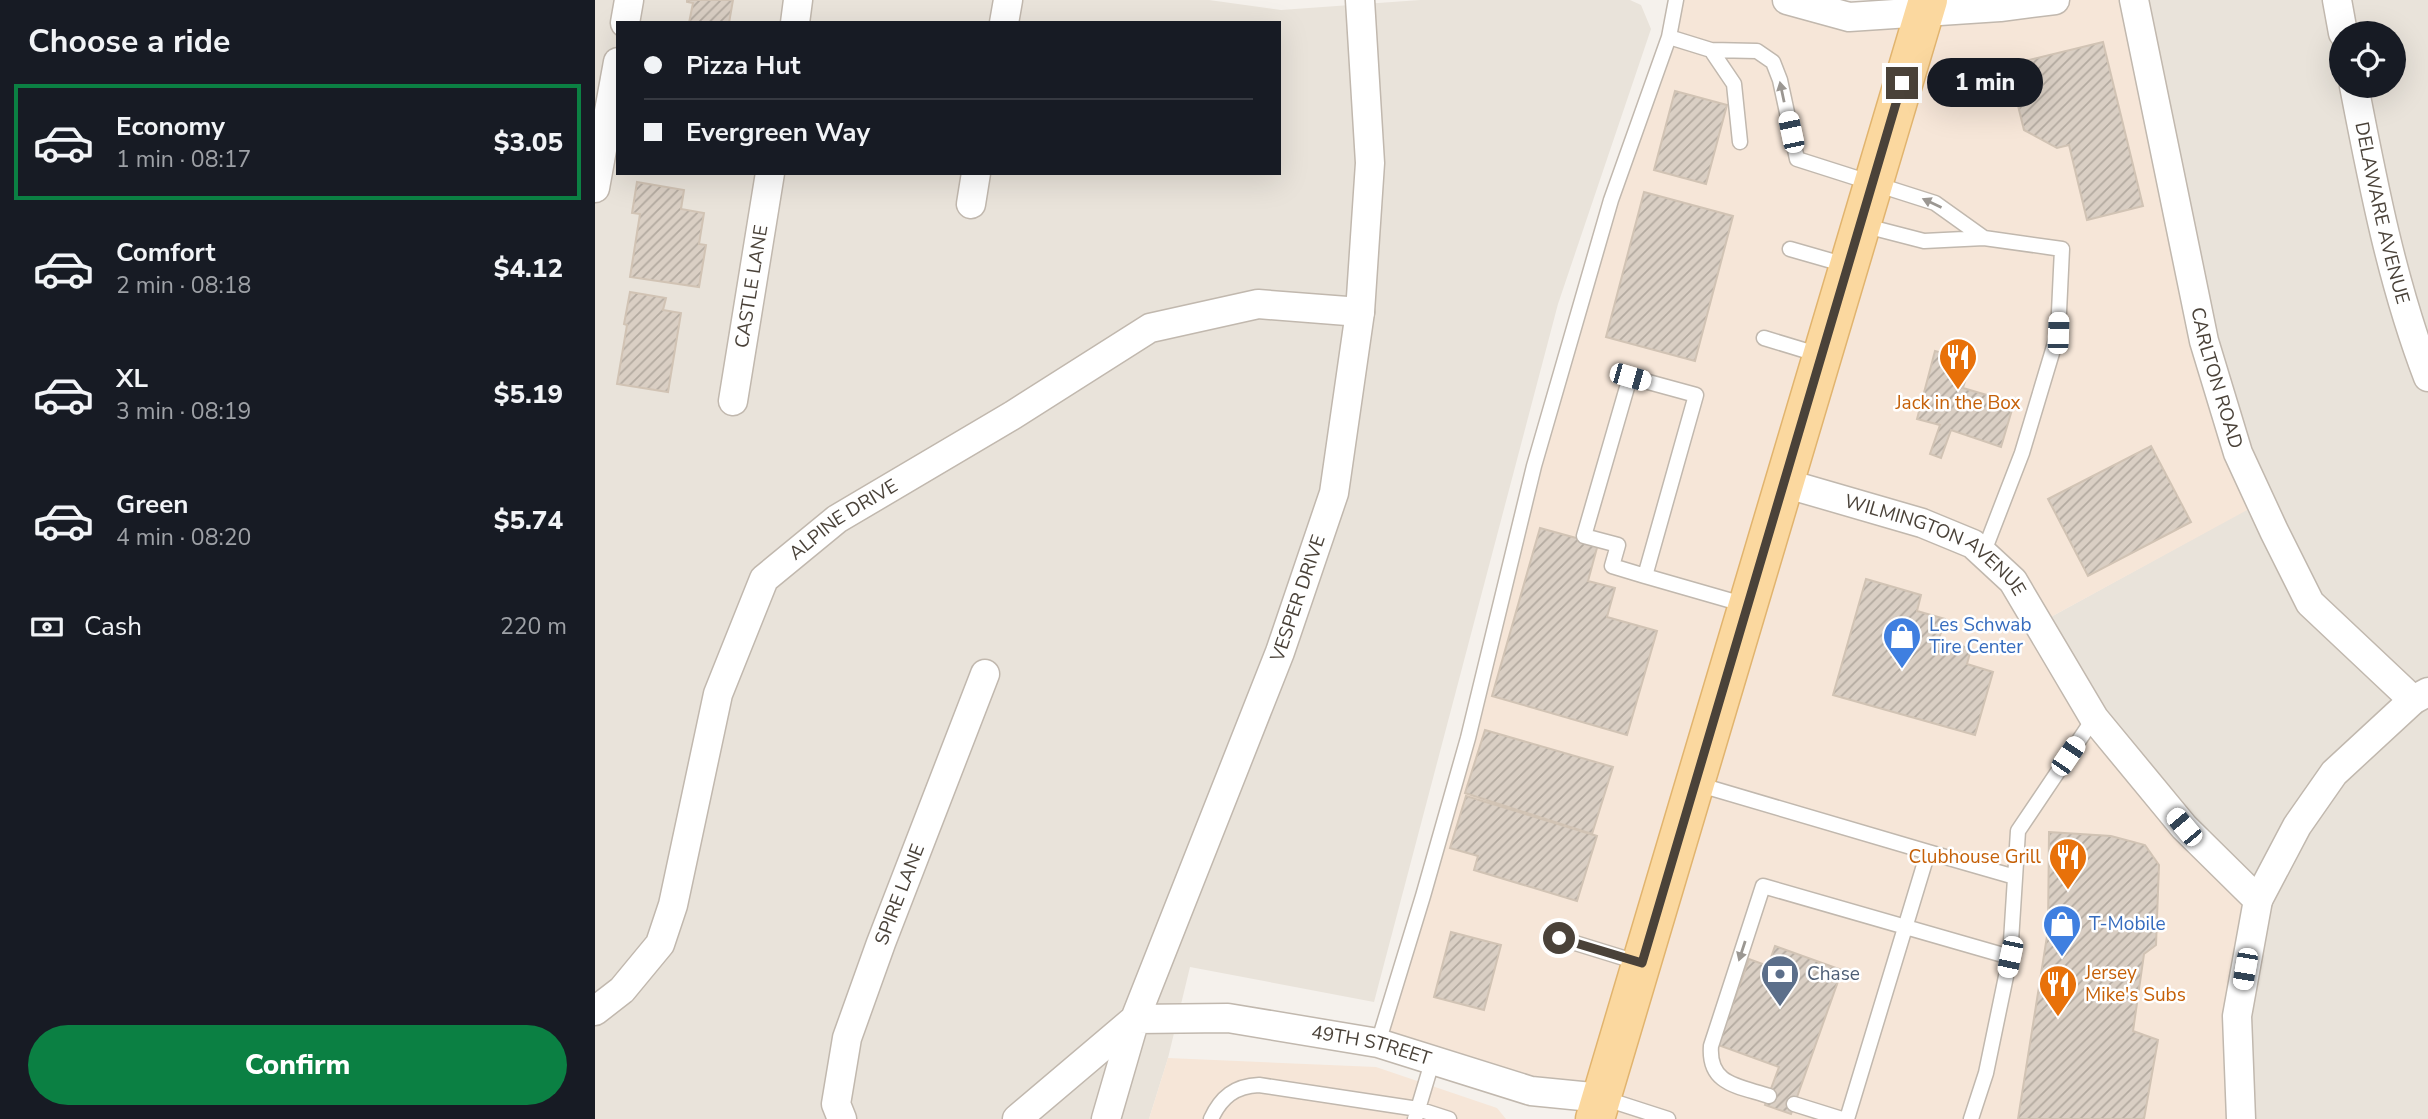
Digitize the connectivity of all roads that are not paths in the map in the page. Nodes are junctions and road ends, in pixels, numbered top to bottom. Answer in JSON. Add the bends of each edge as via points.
{"nodes":[{"id":1,"x":629,"y":0,"type":"edge"},
{"id":2,"x":798,"y":0,"type":"edge"},
{"id":3,"x":1008,"y":0,"type":"edge"},
{"id":4,"x":1360,"y":0,"type":"edge"},
{"id":5,"x":1676,"y":0,"type":"edge"},
{"id":6,"x":1787,"y":0,"type":"edge"},
{"id":7,"x":2055,"y":0,"type":"edge"},
{"id":8,"x":2134,"y":0,"type":"edge"},
{"id":9,"x":2337,"y":0,"type":"edge"},
{"id":10,"x":1926,"y":6,"type":"edge"},
{"id":11,"x":625,"y":21,"type":"edge"},
{"id":12,"x":795,"y":21,"type":"edge"},
{"id":13,"x":1004,"y":21,"type":"edge"},
{"id":14,"x":2341,"y":21,"type":"edge"},
{"id":15,"x":1669,"y":37,"type":"junction"},
{"id":16,"x":1711,"y":50,"type":"junction"},
{"id":17,"x":616,"y":73,"type":"edge"},
{"id":18,"x":2356,"y":98,"type":"edge"},
{"id":19,"x":1740,"y":142,"type":"dead end"},
{"id":20,"x":770,"y":175,"type":"edge"},
{"id":21,"x":976,"y":175,"type":"edge"},
{"id":22,"x":1873,"y":181,"type":"junction"},
{"id":23,"x":595,"y":188,"type":"edge"},
{"id":24,"x":971,"y":204,"type":"dead end"},
{"id":25,"x":1860,"y":224,"type":"junction"},
{"id":26,"x":1984,"y":238,"type":"junction"},
{"id":27,"x":1790,"y":249,"type":"dead end"},
{"id":28,"x":1848,"y":266,"type":"junction"},
{"id":29,"x":1360,"y":312,"type":"junction"},
{"id":30,"x":1764,"y":338,"type":"dead end"},
{"id":31,"x":1821,"y":356,"type":"junction"},
{"id":32,"x":2428,"y":377,"type":"edge"},
{"id":33,"x":733,"y":401,"type":"dead end"},
{"id":34,"x":1784,"y":483,"type":"junction"},
{"id":35,"x":1983,"y":554,"type":"junction"},
{"id":36,"x":1645,"y":576,"type":"junction"},
{"id":37,"x":1748,"y":605,"type":"junction"},
{"id":38,"x":985,"y":674,"type":"dead end"},
{"id":39,"x":2420,"y":696,"type":"edge"},
{"id":40,"x":2094,"y":718,"type":"junction"},
{"id":41,"x":1695,"y":783,"type":"junction"},
{"id":42,"x":1928,"y":852,"type":"junction"},
{"id":43,"x":2015,"y":877,"type":"junction"},
{"id":44,"x":2258,"y":900,"type":"junction"},
{"id":45,"x":1905,"y":926,"type":"junction"},
{"id":46,"x":1559,"y":938,"type":"dead end"},
{"id":47,"x":2010,"y":957,"type":"junction"},
{"id":48,"x":1642,"y":963,"type":"junction"},
{"id":49,"x":595,"y":1012,"type":"edge"},
{"id":50,"x":1135,"y":1019,"type":"junction"},
{"id":51,"x":1378,"y":1043,"type":"junction"},
{"id":52,"x":1433,"y":1059,"type":"junction"},
{"id":53,"x":1769,"y":1096,"type":"dead end"},
{"id":54,"x":1794,"y":1104,"type":"dead end"},
{"id":55,"x":1599,"y":1108,"type":"edge"},
{"id":56,"x":1416,"y":1114,"type":"edge"},
{"id":57,"x":842,"y":1119,"type":"edge"},
{"id":58,"x":1017,"y":1119,"type":"edge"},
{"id":59,"x":1106,"y":1119,"type":"edge"},
{"id":60,"x":1211,"y":1119,"type":"edge"},
{"id":61,"x":1449,"y":1119,"type":"edge"},
{"id":62,"x":1668,"y":1119,"type":"edge"},
{"id":63,"x":1845,"y":1119,"type":"edge"},
{"id":64,"x":1971,"y":1119,"type":"edge"},
{"id":65,"x":2241,"y":1119,"type":"edge"}],
"edges":[{"from":1,"to":11,"type":"street"},
{"from":2,"to":12,"type":"street"},
{"from":3,"to":13,"type":"street"},
{"from":4,"to":29,"type":"street","name":"VESPER DRIVE","via":[[1370,163]]},
{"from":5,"to":15,"type":"lane"},
{"from":6,"to":10,"type":"street","via":[[1849,18]]},
{"from":7,"to":10,"type":"street"},
{"from":8,"to":39,"type":"street","name":"CARLTON ROAD","via":[[2204,341],[2238,453],[2310,603]]},
{"from":9,"to":14,"type":"street"},
{"from":10,"to":22,"type":"main road"},
{"from":15,"to":16,"type":"lane"},
{"from":15,"to":51,"type":"lane","via":[[1611,200],[1534,466],[1468,738]]},
{"from":16,"to":19,"type":"lane","via":[[1734,84]]},
{"from":22,"to":16,"type":"lane","one_way":true,"via":[[1797,159],[1773,62],[1757,51]]},
{"from":17,"to":23,"type":"street"},
{"from":18,"to":32,"type":"street","name":"DELAWARE AVENUE","via":[[2381,225]]},
{"from":20,"to":33,"type":"street","name":"CASTLE LANE"},
{"from":21,"to":24,"type":"street"},
{"from":22,"to":25,"type":"main road"},
{"from":26,"to":22,"type":"lane","one_way":true,"via":[[1935,203]]},
{"from":25,"to":26,"type":"lane","via":[[1924,240]]},
{"from":25,"to":28,"type":"main road"},
{"from":26,"to":35,"type":"lane","via":[[2062,249],[2058,333],[2022,453]]},
{"from":27,"to":28,"type":"lane"},
{"from":28,"to":31,"type":"main road"},
{"from":29,"to":49,"type":"street","name":"ALPINE DRIVE","via":[[1258,304],[1150,328],[837,519],[764,579],[718,694],[673,905],[660,944],[622,990]]},
{"from":29,"to":50,"type":"street","name":"VESPER DRIVE","via":[[1334,493],[1280,652]]},
{"from":30,"to":31,"type":"lane"},
{"from":31,"to":34,"type":"main road"},
{"from":34,"to":35,"type":"street","name":"WILMINGTON AVENUE","via":[[1922,523],[1973,544]]},
{"from":34,"to":37,"type":"main road"},
{"from":35,"to":40,"type":"street","name":"WILMINGTON AVENUE","via":[[2013,581]]},
{"from":36,"to":36,"type":"lane","via":[[1696,396],[1630,377],[1584,536],[1618,545],[1612,566]]},
{"from":36,"to":37,"type":"lane"},
{"from":37,"to":41,"type":"main road"},
{"from":38,"to":57,"type":"street","name":"SPIRE LANE","via":[[847,1038],[835,1104]]},
{"from":39,"to":44,"type":"street","via":[[2334,773],[2297,826]]},
{"from":40,"to":43,"type":"lane","via":[[2018,831]]},
{"from":40,"to":44,"type":"street","name":"WILMINGTON AVENUE","via":[[2184,827]]},
{"from":41,"to":42,"type":"lane"},
{"from":41,"to":48,"type":"main road"},
{"from":42,"to":43,"type":"lane"},
{"from":42,"to":45,"type":"lane"},
{"from":43,"to":47,"type":"lane"},
{"from":44,"to":65,"type":"street","via":[[2237,1016]]},
{"from":45,"to":47,"type":"lane"},
{"from":45,"to":53,"type":"lane","one_way":true,"via":[[1763,886],[1710,1056],[1724,1081]]},
{"from":45,"to":63,"type":"lane"},
{"from":46,"to":48,"type":"lane"},
{"from":47,"to":64,"type":"lane","via":[[1986,1073]]},
{"from":48,"to":55,"type":"main road"},
{"from":50,"to":51,"type":"street","name":"49TH STREET","via":[[1228,1017]]},
{"from":50,"to":58,"type":"street","name":"VESPER DRIVE"},
{"from":50,"to":59,"type":"street"},
{"from":51,"to":52,"type":"street","name":"49TH STREET"},
{"from":52,"to":55,"type":"street","name":"49TH STREET"},
{"from":52,"to":56,"type":"lane"},
{"from":54,"to":63,"type":"lane"},
{"from":55,"to":62,"type":"lane"},
{"from":56,"to":60,"type":"lane","via":[[1259,1085],[1232,1091]]},
{"from":56,"to":61,"type":"lane"}]}
